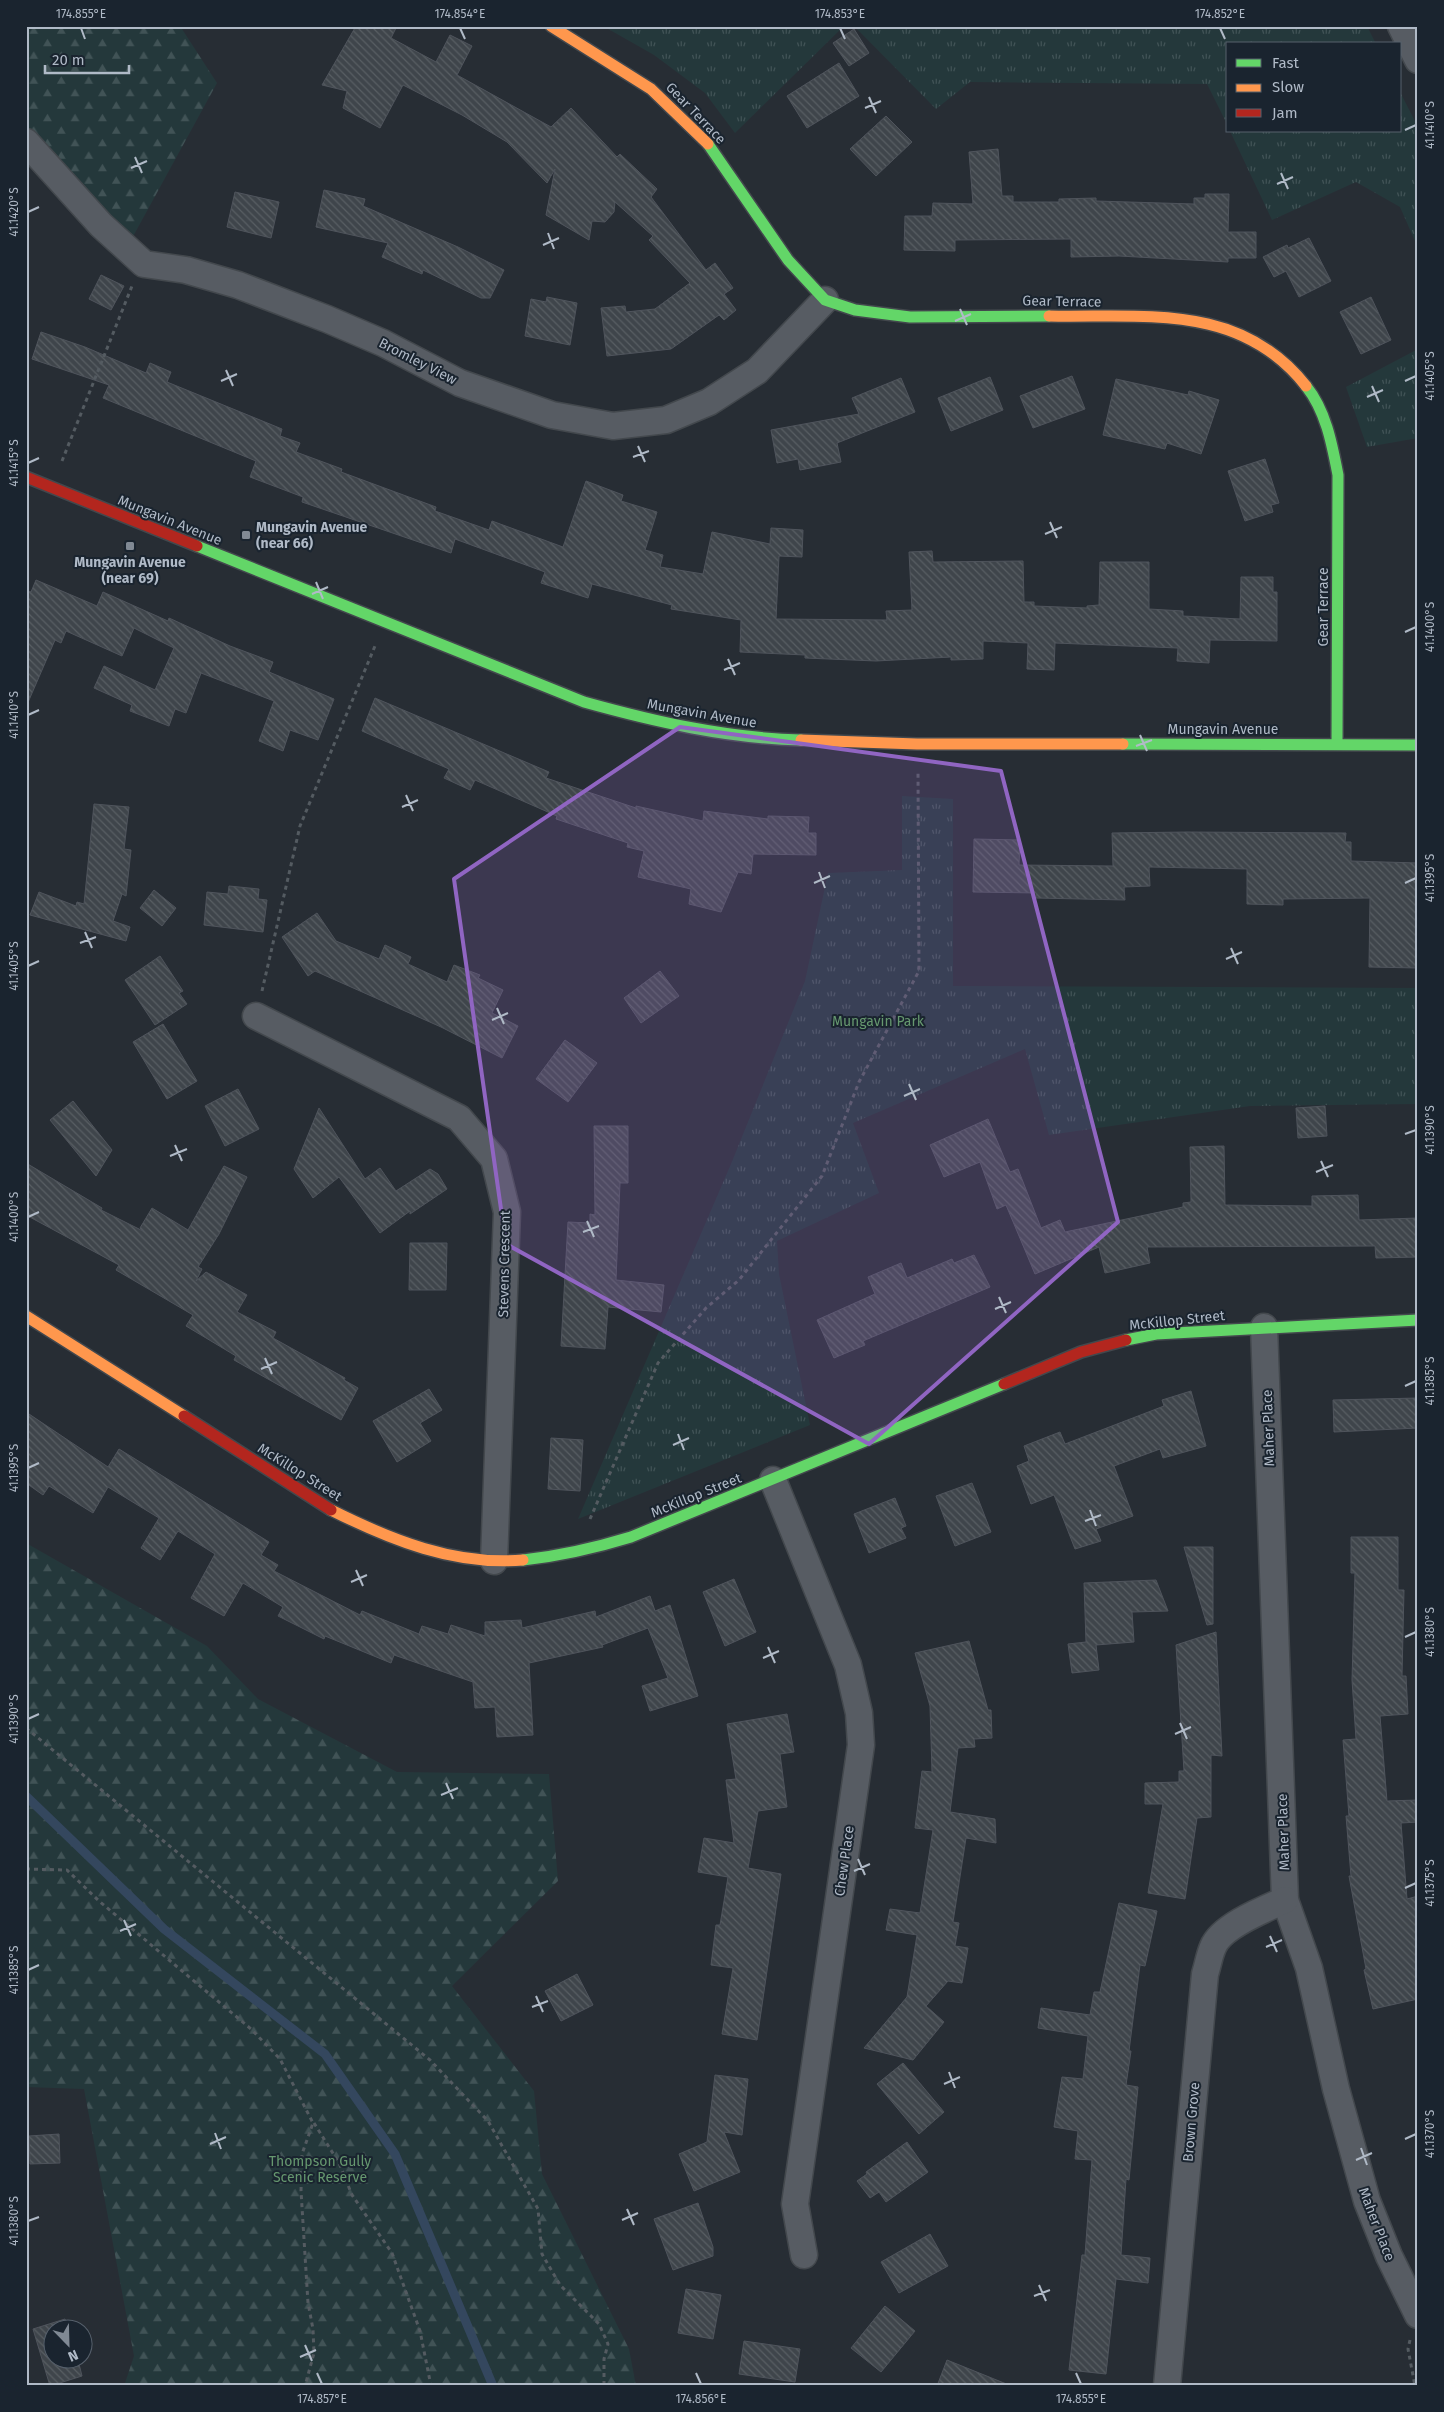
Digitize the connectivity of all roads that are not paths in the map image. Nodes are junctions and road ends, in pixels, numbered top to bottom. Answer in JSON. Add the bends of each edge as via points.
{"nodes":[{"id":1,"x":551,"y":26,"type":"edge"},
{"id":2,"x":1401,"y":26,"type":"edge"},
{"id":3,"x":1418,"y":60,"type":"edge"},
{"id":4,"x":26,"y":142,"type":"edge"},
{"id":5,"x":825,"y":300,"type":"junction"},
{"id":6,"x":26,"y":477,"type":"edge"},
{"id":7,"x":1337,"y":744,"type":"junction"},
{"id":8,"x":1418,"y":745,"type":"edge"},
{"id":9,"x":256,"y":1016,"type":"road end"},
{"id":10,"x":26,"y":1316,"type":"edge"},
{"id":11,"x":1418,"y":1320,"type":"edge"},
{"id":12,"x":1264,"y":1328,"type":"junction"},
{"id":13,"x":773,"y":1480,"type":"junction"},
{"id":14,"x":494,"y":1561,"type":"junction"},
{"id":15,"x":1285,"y":1900,"type":"junction"},
{"id":16,"x":804,"y":2254,"type":"dead end"},
{"id":17,"x":1415,"y":2324,"type":"edge"},
{"id":18,"x":1167,"y":2386,"type":"edge"}],
"edges":[{"from":1,"to":5,"type":"street","name":"Gear Terrace","via":[[651,88],[711,147],[788,260]]},
{"from":2,"to":3,"type":"street"},
{"from":4,"to":5,"type":"street","name":"Bromley View","via":[[101,225],[144,264],[186,270],[238,285],[383,343],[460,383],[552,415],[613,426],[666,420],[709,402],[757,371]]},
{"from":5,"to":7,"type":"street","name":"Gear Terrace","via":[[855,310],[910,317],[1001,315],[1189,319],[1217,323],[1273,350],[1315,397],[1328,429],[1338,475]]},
{"from":6,"to":7,"type":"street","name":"Mungavin Avenue","via":[[584,702],[708,732],[761,738],[917,744]]},
{"from":7,"to":8,"type":"street","name":"Mungavin Avenue"},
{"from":9,"to":14,"type":"street","name":"Stevens Crescent","via":[[459,1118],[494,1159],[507,1212]]},
{"from":10,"to":14,"type":"street","name":"McKillop Street","via":[[331,1510],[372,1532],[413,1547]]},
{"from":11,"to":12,"type":"street","name":"McKillop Street"},
{"from":12,"to":13,"type":"street","name":"McKillop Street","via":[[1156,1334],[1081,1352]]},
{"from":12,"to":15,"type":"street","name":"Maher Place"},
{"from":13,"to":14,"type":"street","name":"McKillop Street","via":[[631,1537],[576,1554]]},
{"from":13,"to":16,"type":"street","name":"Chew Place","via":[[848,1665],[859,1713],[861,1745],[795,2204]]},
{"from":15,"to":17,"type":"street","name":"Maher Place","via":[[1309,1968],[1336,2089],[1367,2201]]},
{"from":15,"to":18,"type":"street","name":"Brown Grove","via":[[1247,1917],[1228,1930],[1213,1945],[1205,1974]]}]}
